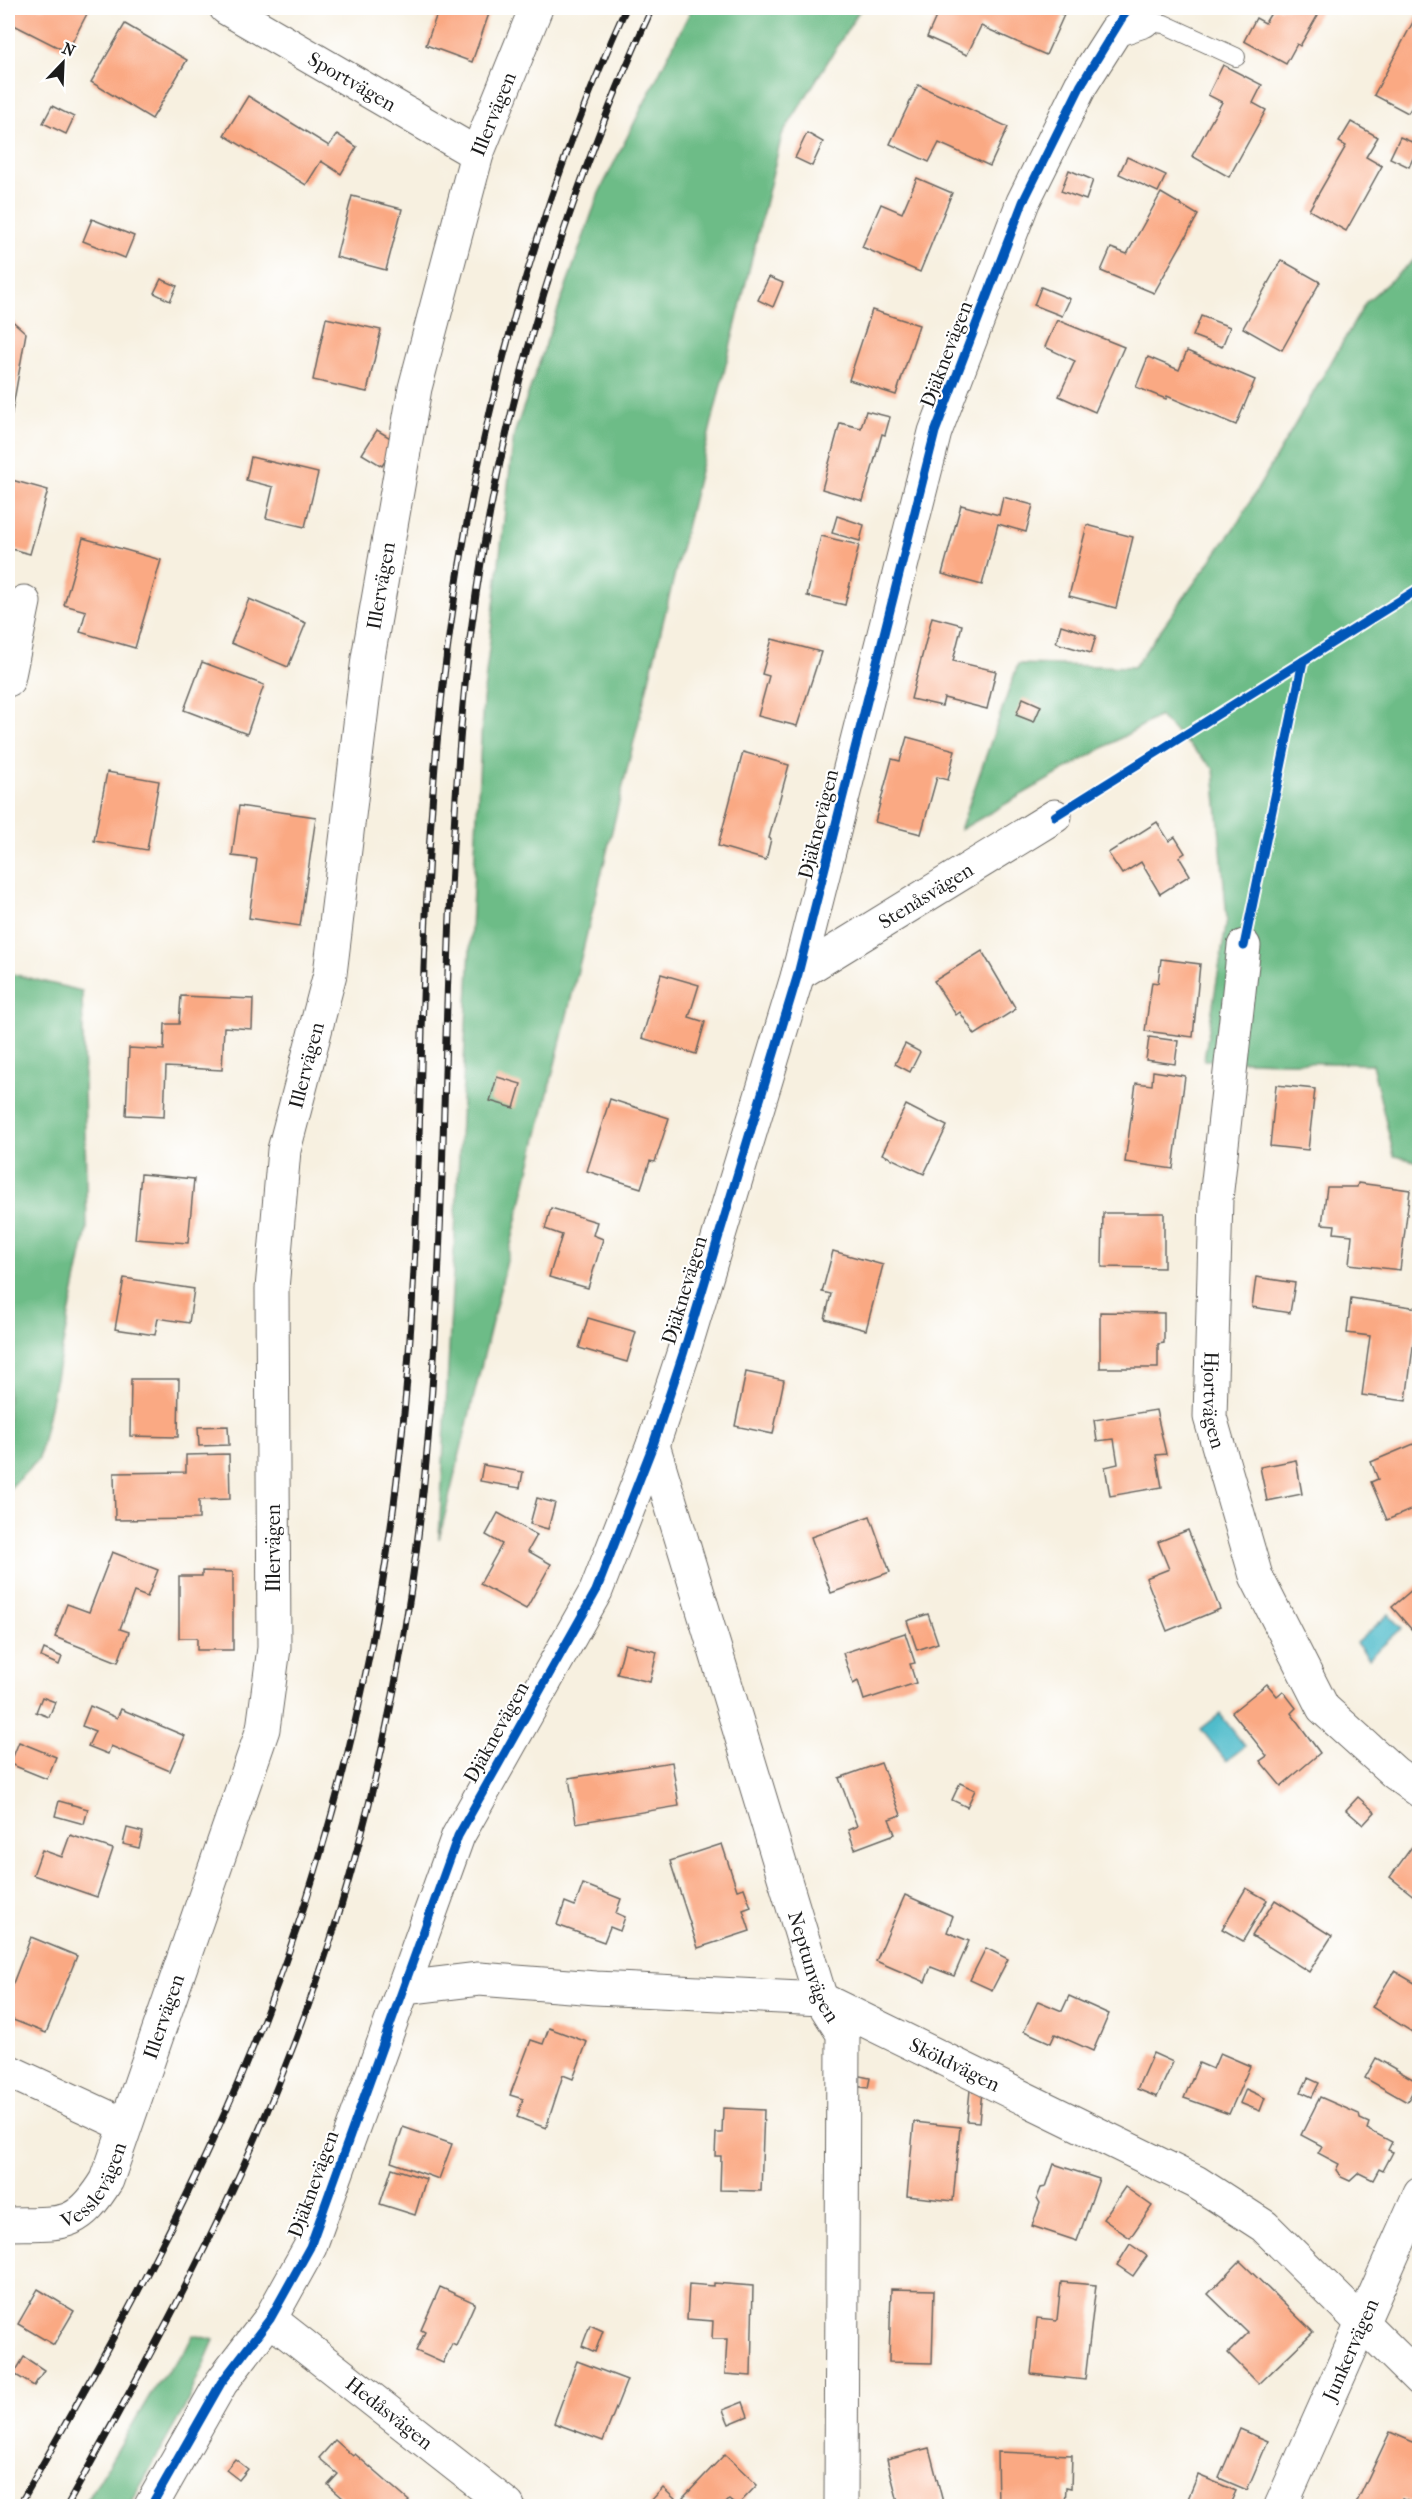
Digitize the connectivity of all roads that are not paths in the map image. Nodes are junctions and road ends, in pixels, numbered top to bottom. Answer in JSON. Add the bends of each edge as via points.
{"nodes":[{"id":1,"x":226,"y":8,"type":"edge"},
{"id":2,"x":536,"y":8,"type":"edge"},
{"id":3,"x":1143,"y":21,"type":"joint"},
{"id":4,"x":1236,"y":57,"type":"dead end"},
{"id":5,"x":477,"y":154,"type":"junction"},
{"id":6,"x":24,"y":602,"type":"dead end"},
{"id":7,"x":8,"y":680,"type":"edge"},
{"id":8,"x":1055,"y":816,"type":"dead end"},
{"id":9,"x":1244,"y":946,"type":"dead end"},
{"id":10,"x":798,"y":974,"type":"junction"},
{"id":11,"x":653,"y":1445,"type":"junction"},
{"id":12,"x":1419,"y":1791,"type":"edge"},
{"id":13,"x":404,"y":1988,"type":"junction"},
{"id":14,"x":821,"y":1999,"type":"junction"},
{"id":15,"x":8,"y":2071,"type":"edge"},
{"id":16,"x":126,"y":2125,"type":"junction"},
{"id":17,"x":1419,"y":2193,"type":"edge"},
{"id":18,"x":8,"y":2224,"type":"edge"},
{"id":19,"x":270,"y":2319,"type":"junction"},
{"id":20,"x":1361,"y":2324,"type":"junction"},
{"id":21,"x":1419,"y":2380,"type":"edge"},
{"id":22,"x":151,"y":2506,"type":"edge"},
{"id":23,"x":508,"y":2506,"type":"edge"},
{"id":24,"x":841,"y":2506,"type":"edge"},
{"id":25,"x":1281,"y":2506,"type":"edge"}],
"edges":[{"from":1,"to":5,"type":"street","name":"Sportvägen"},
{"from":2,"to":5,"type":"street","name":"Illervägen"},
{"from":3,"to":4,"type":"lane","via":[[1164,24]]},
{"from":3,"to":10,"type":"street","name":"Djäknevägen","via":[[1116,30],[1081,85],[1023,202],[935,432]]},
{"from":5,"to":16,"type":"street","name":"Illervägen","via":[[415,388],[368,658],[330,974],[284,1150],[272,1289],[274,1648],[263,1728]]},
{"from":6,"to":7,"type":"street"},
{"from":8,"to":10,"type":"street","name":"Stenåsvägen"},
{"from":9,"to":12,"type":"street","name":"Hjortvägen","via":[[1216,1199],[1210,1417],[1257,1576],[1323,1708]]},
{"from":10,"to":11,"type":"street","name":"Djäknevägen"},
{"from":11,"to":13,"type":"street","name":"Djäknevägen","via":[[596,1592],[458,1836]]},
{"from":11,"to":14,"type":"street","name":"Neptunvägen"},
{"from":13,"to":14,"type":"street","name":"Sköldvägen","via":[[479,1979],[596,1989]]},
{"from":13,"to":19,"type":"street","name":"Djäknevägen","via":[[310,2247]]},
{"from":14,"to":20,"type":"street","name":"Sköldvägen","via":[[1196,2181],[1264,2226]]},
{"from":14,"to":24,"type":"street","name":"Neptunvägen","via":[[843,2034]]},
{"from":15,"to":16,"type":"street"},
{"from":16,"to":18,"type":"street","name":"Vesslevägen","via":[[107,2180],[80,2216],[55,2223]]},
{"from":17,"to":20,"type":"street","name":"Junkervägen"},
{"from":19,"to":22,"type":"street","name":"Djäknevägen","via":[[221,2383]]},
{"from":19,"to":23,"type":"street","name":"Hedåsvägen"},
{"from":20,"to":21,"type":"street","name":"Sköldvägen"},
{"from":20,"to":25,"type":"street","name":"Junkervägen"}]}
